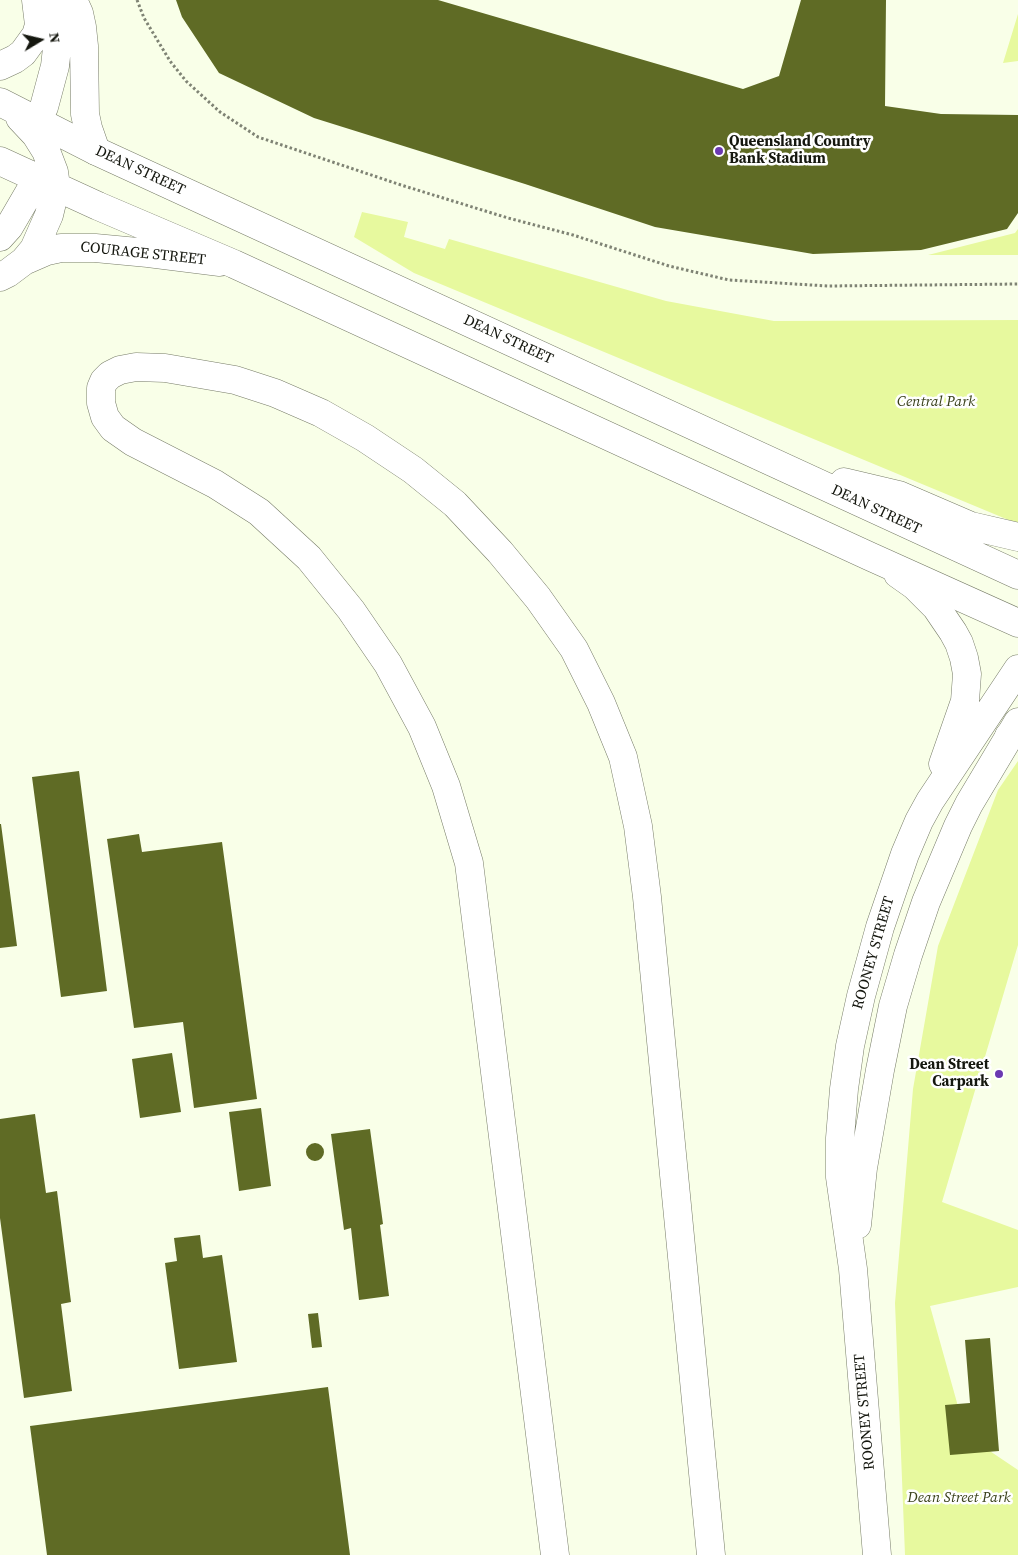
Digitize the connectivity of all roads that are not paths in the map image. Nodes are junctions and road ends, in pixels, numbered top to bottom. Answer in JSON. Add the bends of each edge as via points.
{"nodes":[{"id":1,"x":36,"y":0,"type":"edge"},
{"id":2,"x":56,"y":0,"type":"edge"},
{"id":3,"x":73,"y":0,"type":"edge"},
{"id":4,"x":0,"y":66,"type":"edge"},
{"id":5,"x":4,"y":104,"type":"edge"},
{"id":6,"x":34,"y":126,"type":"junction"},
{"id":7,"x":0,"y":150,"type":"edge"},
{"id":8,"x":108,"y":156,"type":"junction"},
{"id":9,"x":0,"y":161,"type":"edge"},
{"id":10,"x":49,"y":177,"type":"junction"},
{"id":11,"x":0,"y":237,"type":"edge"},
{"id":12,"x":24,"y":261,"type":"junction"},
{"id":13,"x":234,"y":264,"type":"junction"},
{"id":14,"x":0,"y":277,"type":"edge"},
{"id":15,"x":782,"y":467,"type":"junction"},
{"id":16,"x":1018,"y":537,"type":"edge"},
{"id":17,"x":869,"y":556,"type":"junction"},
{"id":18,"x":1018,"y":575,"type":"edge"},
{"id":19,"x":1018,"y":623,"type":"edge"},
{"id":20,"x":1018,"y":669,"type":"edge"},
{"id":21,"x":1015,"y":729,"type":"edge"},
{"id":22,"x":930,"y":801,"type":"junction"},
{"id":23,"x":861,"y":996,"type":"junction"},
{"id":24,"x":894,"y":1006,"type":"junction"},
{"id":25,"x":853,"y":1269,"type":"junction"},
{"id":26,"x":555,"y":1555,"type":"edge"},
{"id":27,"x":711,"y":1555,"type":"edge"},
{"id":28,"x":877,"y":1555,"type":"edge"}],
"edges":[{"from":1,"to":4,"type":"main road","via":[[39,25],[36,35],[15,60]]},
{"from":2,"to":6,"type":"main road","via":[[60,21],[55,66],[44,106]]},
{"from":3,"to":8,"type":"main road","via":[[82,27],[88,128]]},
{"from":5,"to":6,"type":"main road"},
{"from":6,"to":7,"type":"main road","via":[[20,142]]},
{"from":6,"to":8,"type":"main road","name":"DEAN STREET"},
{"from":6,"to":10,"type":"main road","via":[[42,143]]},
{"from":8,"to":10,"type":"main road","via":[[74,160]]},
{"from":8,"to":15,"type":"main road","name":"DEAN STREET"},
{"from":9,"to":10,"type":"main road"},
{"from":10,"to":11,"type":"main road"},
{"from":10,"to":12,"type":"main road","name":"COURAGE STREET","via":[[49,215],[34,249]]},
{"from":10,"to":13,"type":"main road"},
{"from":12,"to":13,"type":"main road","name":"COURAGE STREET","via":[[47,251],[75,247]]},
{"from":12,"to":14,"type":"main road","name":"COURAGE STREET"},
{"from":13,"to":17,"type":"main road"},
{"from":15,"to":16,"type":"main road","via":[[899,495],[971,526]]},
{"from":15,"to":18,"type":"main road","name":"DEAN STREET"},
{"from":17,"to":19,"type":"main road"},
{"from":17,"to":22,"type":"main road","via":[[904,578],[936,607],[959,643],[968,674],[965,701]]},
{"from":20,"to":22,"type":"main road","name":"ROONEY STREET"},
{"from":21,"to":24,"type":"main road","name":"ROONEY STREET","via":[[958,826],[926,902]]},
{"from":22,"to":23,"type":"main road","name":"ROONEY STREET","via":[[905,854]]},
{"from":23,"to":24,"type":"main road"},
{"from":23,"to":25,"type":"main road","name":"ROONEY STREET","via":[[849,1055],[840,1138],[840,1177]]},
{"from":24,"to":25,"type":"main road","name":"ROONEY STREET","via":[[862,1168]]},
{"from":25,"to":28,"type":"main road","name":"ROONEY STREET"},
{"from":26,"to":27,"type":"main road","via":[[469,863],[446,786],[422,727],[388,664],[351,610],[308,558],[259,512],[215,484],[133,442],[105,417],[101,388],[110,375],[120,370],[165,368],[235,380],[275,393],[365,438],[413,470],[455,504],[538,598],[574,649],[601,703],[622,757],[638,826]]}]}
